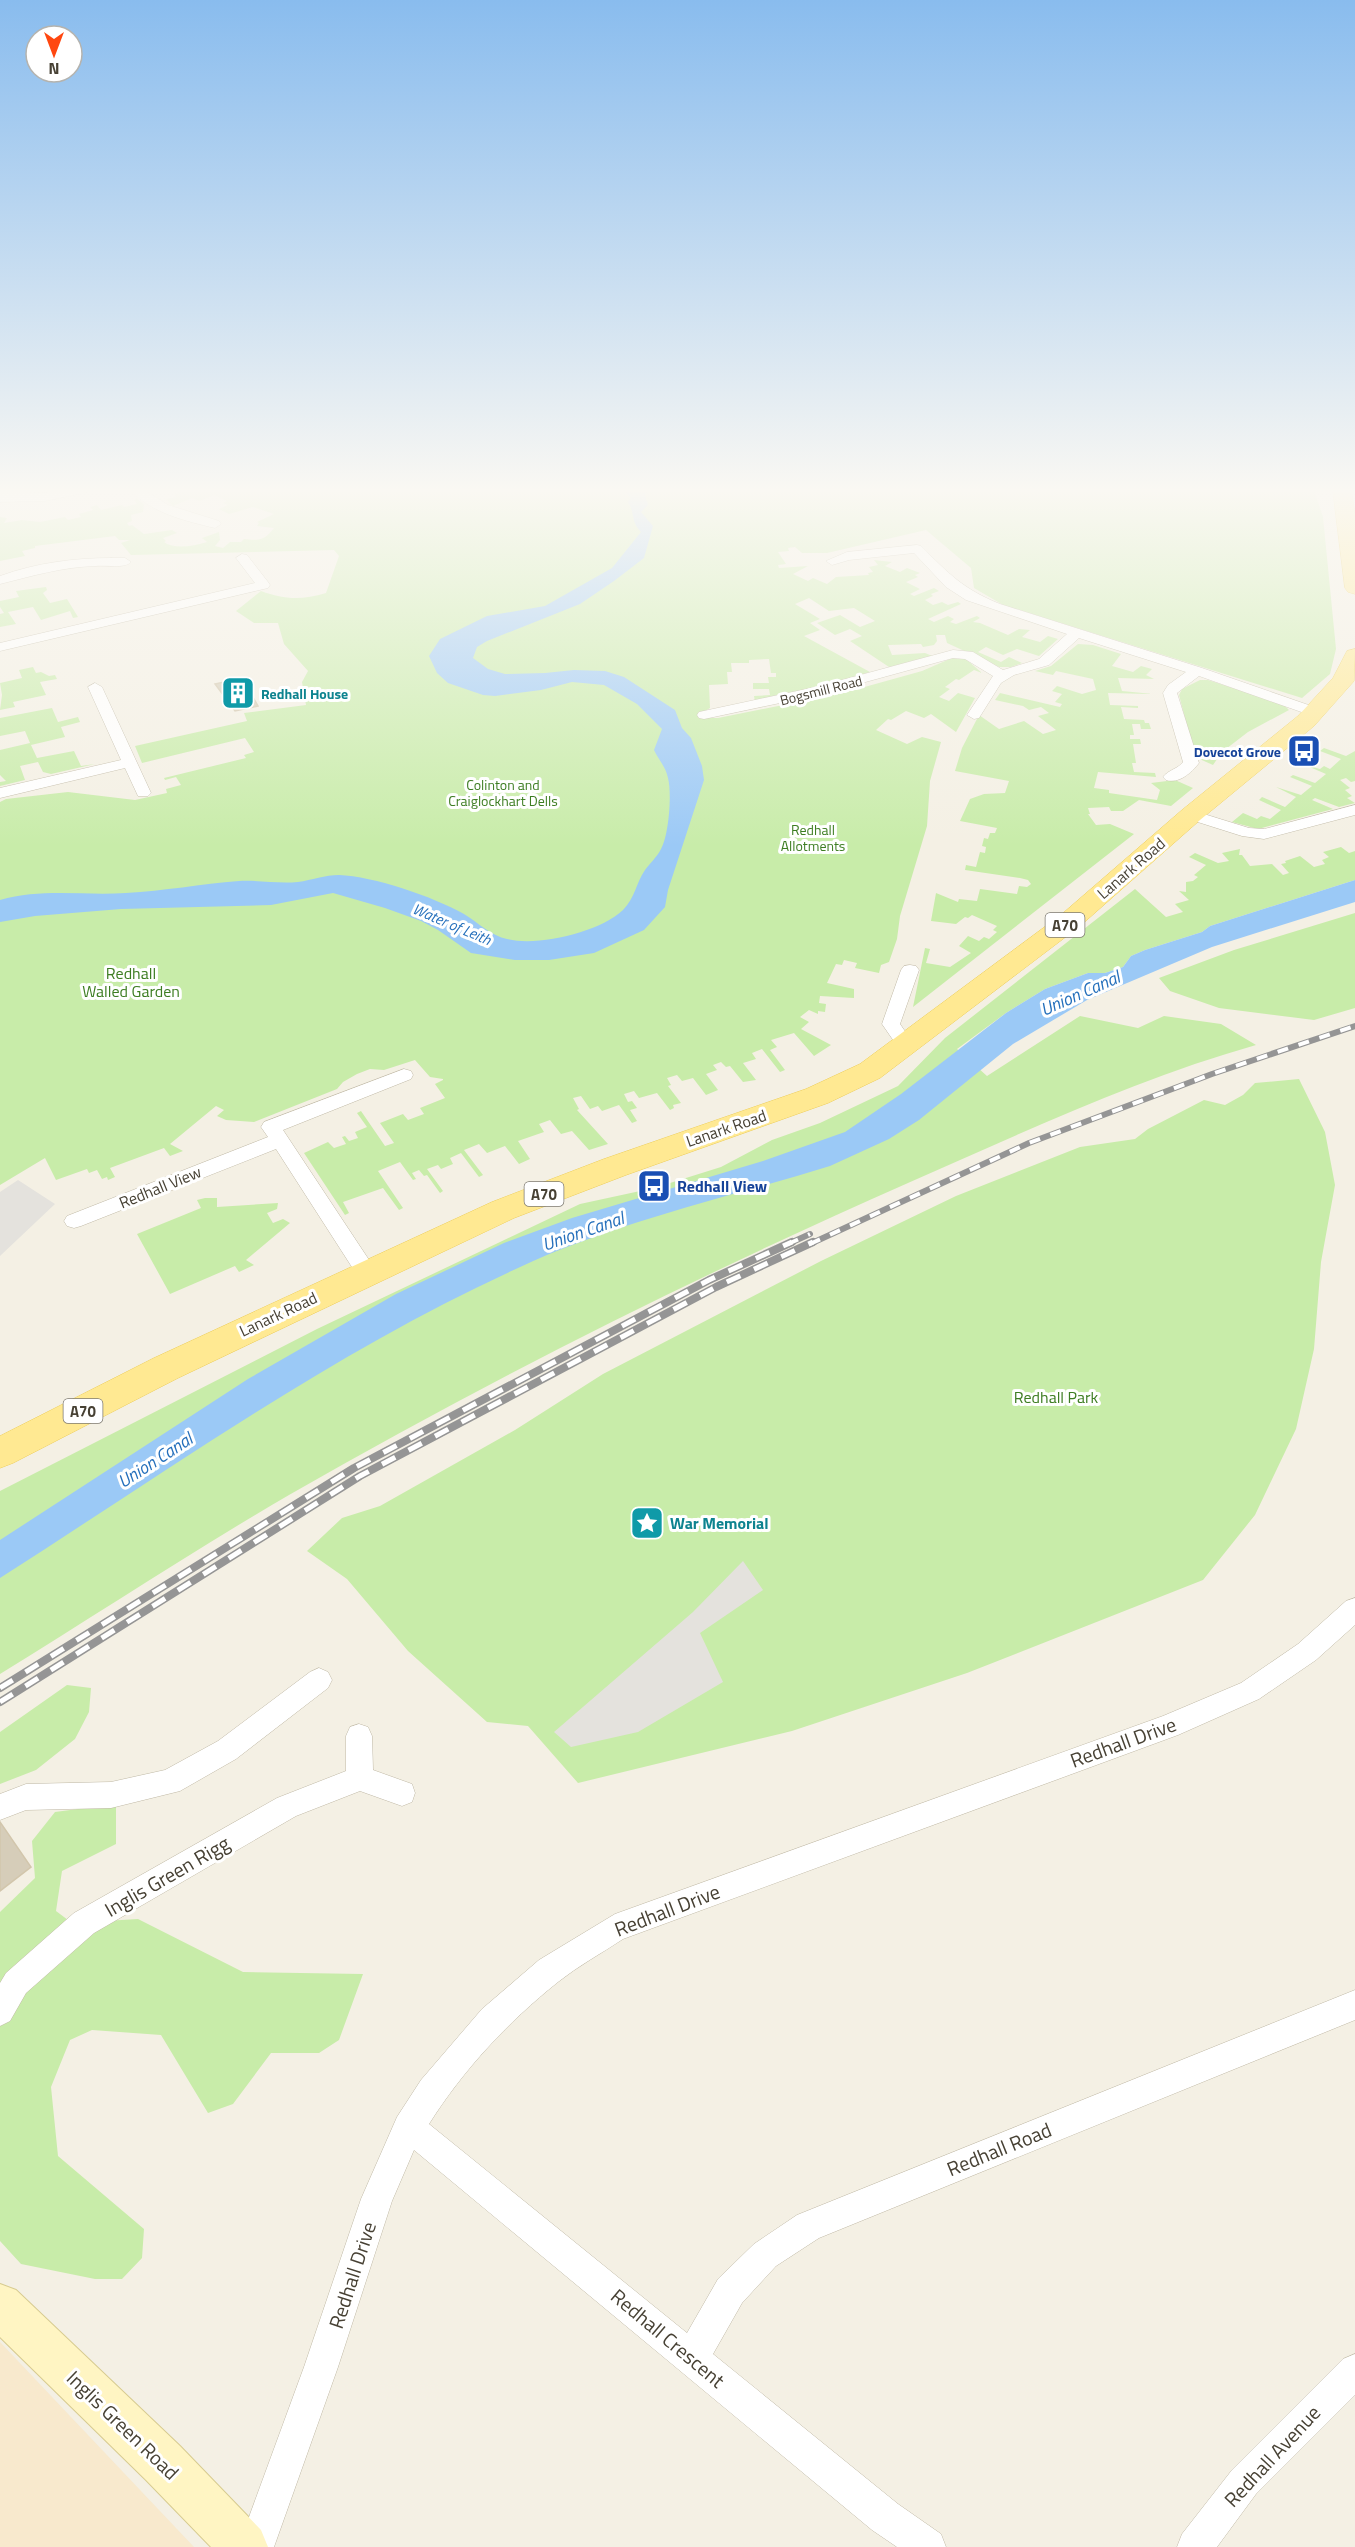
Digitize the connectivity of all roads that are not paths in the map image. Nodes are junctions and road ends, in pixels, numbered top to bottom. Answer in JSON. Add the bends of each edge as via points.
{"nodes":[{"id":1,"x":166,"y":608,"type":"edge"},
{"id":2,"x":1003,"y":608,"type":"edge"},
{"id":3,"x":1076,"y":633,"type":"junction"},
{"id":4,"x":0,"y":647,"type":"edge"},
{"id":5,"x":1355,"y":656,"type":"edge"},
{"id":6,"x":1197,"y":671,"type":"junction"},
{"id":7,"x":1002,"y":675,"type":"junction"},
{"id":8,"x":103,"y":693,"type":"dead end"},
{"id":9,"x":1315,"y":712,"type":"junction"},
{"id":10,"x":974,"y":714,"type":"dead end"},
{"id":11,"x":704,"y":715,"type":"dead end"},
{"id":12,"x":130,"y":762,"type":"junction"},
{"id":13,"x":1171,"y":777,"type":"dead end"},
{"id":14,"x":0,"y":793,"type":"edge"},
{"id":15,"x":143,"y":793,"type":"dead end"},
{"id":16,"x":1355,"y":810,"type":"edge"},
{"id":17,"x":1191,"y":815,"type":"junction"},
{"id":18,"x":910,"y":970,"type":"dead end"},
{"id":19,"x":906,"y":1046,"type":"junction"},
{"id":20,"x":404,"y":1075,"type":"dead end"},
{"id":21,"x":280,"y":1140,"type":"junction"},
{"id":22,"x":74,"y":1221,"type":"dead end"},
{"id":23,"x":366,"y":1272,"type":"junction"},
{"id":24,"x":0,"y":1453,"type":"edge"},
{"id":25,"x":1355,"y":1609,"type":"edge"},
{"id":26,"x":319,"y":1680,"type":"dead end"},
{"id":27,"x":359,"y":1736,"type":"dead end"},
{"id":28,"x":361,"y":1778,"type":"junction"},
{"id":29,"x":402,"y":1793,"type":"dead end"},
{"id":30,"x":0,"y":1808,"type":"edge"},
{"id":31,"x":1355,"y":2005,"type":"edge"},
{"id":32,"x":0,"y":2011,"type":"edge"},
{"id":33,"x":408,"y":2128,"type":"junction"},
{"id":34,"x":0,"y":2306,"type":"edge"},
{"id":35,"x":692,"y":2357,"type":"junction"},
{"id":36,"x":1355,"y":2371,"type":"edge"},
{"id":37,"x":244,"y":2547,"type":"edge"},
{"id":38,"x":256,"y":2547,"type":"edge"},
{"id":39,"x":928,"y":2547,"type":"edge"},
{"id":40,"x":1195,"y":2547,"type":"edge"}],
"edges":[{"from":1,"to":4,"type":"street"},
{"from":2,"to":3,"type":"street"},
{"from":3,"to":6,"type":"street"},
{"from":3,"to":7,"type":"street","via":[[1044,662]]},
{"from":5,"to":9,"type":"main road","name":"Lanark Road","number":"A70","via":[[1343,681]]},
{"from":6,"to":9,"type":"street"},
{"from":6,"to":13,"type":"street","via":[[1170,693],[1198,765]]},
{"from":7,"to":10,"type":"street"},
{"from":7,"to":11,"type":"street","name":"Bogsmill Road","via":[[968,655],[953,654],[818,691]]},
{"from":8,"to":12,"type":"street"},
{"from":9,"to":17,"type":"main road","name":"Lanark Road","number":"A70"},
{"from":12,"to":14,"type":"street"},
{"from":12,"to":15,"type":"street"},
{"from":16,"to":17,"type":"street","via":[[1264,834],[1248,833]]},
{"from":17,"to":19,"type":"main road","name":"Lanark Road","number":"A70","via":[[1071,920]]},
{"from":18,"to":19,"type":"street","via":[[891,1024]]},
{"from":19,"to":23,"type":"main road","name":"Lanark Road","number":"A70","via":[[870,1071],[817,1096],[502,1210]]},
{"from":20,"to":21,"type":"street","via":[[373,1082],[271,1127]]},
{"from":21,"to":22,"type":"street","name":"Redhall View"},
{"from":21,"to":23,"type":"street"},
{"from":23,"to":24,"type":"main road","name":"Lanark Road","number":"A70"},
{"from":25,"to":33,"type":"street","name":"Redhall Drive","via":[[1307,1652],[1250,1691],[1179,1722],[615,1928],[549,1970],[492,2019],[432,2091]]},
{"from":26,"to":30,"type":"street","via":[[227,1750],[170,1782],[111,1795],[26,1797]]},
{"from":27,"to":28,"type":"street"},
{"from":28,"to":29,"type":"street"},
{"from":28,"to":32,"type":"street","name":"Inglis Green Rigg","via":[[287,1807],[84,1923],[16,1983]]},
{"from":31,"to":35,"type":"street","name":"Redhall Road","via":[[808,2226],[765,2255],[730,2291]]},
{"from":33,"to":35,"type":"street","name":"Redhall Crescent"},
{"from":33,"to":38,"type":"street","name":"Redhall Drive","via":[[377,2199]]},
{"from":34,"to":37,"type":"street","name":"Inglis Green Road"},
{"from":35,"to":39,"type":"street","name":"Redhall Crescent","via":[[885,2517]]},
{"from":36,"to":40,"type":"street","name":"Redhall Avenue","via":[[1244,2482]]}]}
